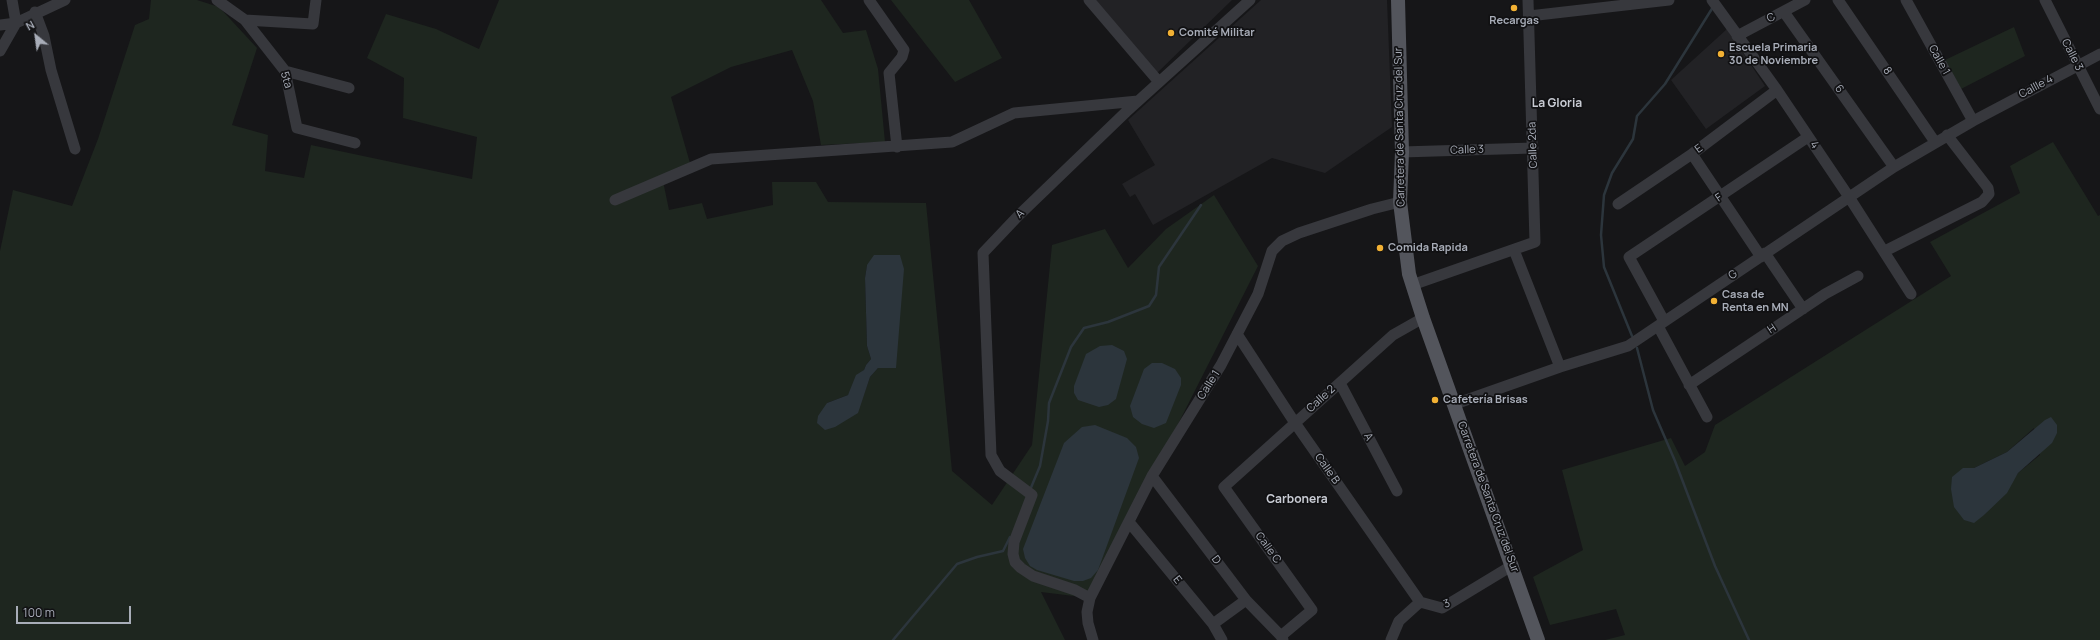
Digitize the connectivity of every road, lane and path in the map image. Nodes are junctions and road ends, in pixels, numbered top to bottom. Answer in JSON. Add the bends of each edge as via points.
{"nodes":[{"id":1,"x":12,"y":0,"type":"edge"},
{"id":2,"x":65,"y":0,"type":"edge"},
{"id":3,"x":217,"y":0,"type":"edge"},
{"id":4,"x":316,"y":0,"type":"edge"},
{"id":5,"x":869,"y":0,"type":"edge"},
{"id":6,"x":1089,"y":0,"type":"edge"},
{"id":7,"x":1250,"y":0,"type":"edge"},
{"id":8,"x":1398,"y":0,"type":"edge"},
{"id":9,"x":1528,"y":0,"type":"edge"},
{"id":10,"x":1669,"y":0,"type":"edge"},
{"id":11,"x":1712,"y":0,"type":"edge"},
{"id":12,"x":1805,"y":0,"type":"edge"},
{"id":13,"x":1838,"y":0,"type":"edge"},
{"id":14,"x":1906,"y":0,"type":"edge"},
{"id":15,"x":2045,"y":0,"type":"edge"},
{"id":16,"x":35,"y":12,"type":"junction"},
{"id":17,"x":1784,"y":12,"type":"junction"},
{"id":18,"x":1529,"y":16,"type":"junction"},
{"id":19,"x":245,"y":20,"type":"junction"},
{"id":20,"x":16,"y":23,"type":"junction"},
{"id":21,"x":0,"y":25,"type":"edge"},
{"id":22,"x":1737,"y":36,"type":"junction"},
{"id":23,"x":0,"y":51,"type":"edge"},
{"id":24,"x":2100,"y":54,"type":"edge"},
{"id":25,"x":2078,"y":66,"type":"junction"},
{"id":26,"x":285,"y":71,"type":"junction"},
{"id":27,"x":1159,"y":82,"type":"junction"},
{"id":28,"x":348,"y":88,"type":"dead end"},
{"id":29,"x":1777,"y":90,"type":"junction"},
{"id":30,"x":1138,"y":101,"type":"junction"},
{"id":31,"x":2100,"y":109,"type":"edge"},
{"id":32,"x":1972,"y":121,"type":"junction"},
{"id":33,"x":1947,"y":135,"type":"junction"},
{"id":34,"x":1808,"y":136,"type":"junction"},
{"id":35,"x":1935,"y":142,"type":"junction"},
{"id":36,"x":355,"y":143,"type":"dead end"},
{"id":37,"x":898,"y":147,"type":"junction"},
{"id":38,"x":75,"y":148,"type":"dead end"},
{"id":39,"x":1533,"y":148,"type":"junction"},
{"id":40,"x":1402,"y":152,"type":"junction"},
{"id":41,"x":1692,"y":154,"type":"junction"},
{"id":42,"x":1894,"y":166,"type":"junction"},
{"id":43,"x":1720,"y":197,"type":"junction"},
{"id":44,"x":1849,"y":197,"type":"junction"},
{"id":45,"x":615,"y":200,"type":"dead end"},
{"id":46,"x":1400,"y":202,"type":"junction"},
{"id":47,"x":1618,"y":204,"type":"dead end"},
{"id":48,"x":1514,"y":250,"type":"junction"},
{"id":49,"x":1885,"y":251,"type":"junction"},
{"id":50,"x":1763,"y":255,"type":"junction"},
{"id":51,"x":1858,"y":276,"type":"dead end"},
{"id":52,"x":1412,"y":285,"type":"junction"},
{"id":53,"x":1911,"y":294,"type":"dead end"},
{"id":54,"x":1803,"y":309,"type":"junction"},
{"id":55,"x":1423,"y":318,"type":"junction"},
{"id":56,"x":1661,"y":324,"type":"junction"},
{"id":57,"x":1236,"y":334,"type":"junction"},
{"id":58,"x":1560,"y":367,"type":"junction"},
{"id":59,"x":1340,"y":383,"type":"junction"},
{"id":60,"x":1689,"y":385,"type":"junction"},
{"id":61,"x":1455,"y":404,"type":"junction"},
{"id":62,"x":1708,"y":417,"type":"dead end"},
{"id":63,"x":1295,"y":423,"type":"junction"},
{"id":64,"x":1152,"y":476,"type":"junction"},
{"id":65,"x":1224,"y":487,"type":"joint"},
{"id":66,"x":1397,"y":491,"type":"dead end"},
{"id":67,"x":1129,"y":522,"type":"junction"},
{"id":68,"x":1513,"y":566,"type":"junction"},
{"id":69,"x":1090,"y":598,"type":"junction"},
{"id":70,"x":1246,"y":600,"type":"junction"},
{"id":71,"x":1420,"y":602,"type":"junction"},
{"id":72,"x":1213,"y":624,"type":"junction"},
{"id":73,"x":1282,"y":638,"type":"edge"},
{"id":74,"x":1093,"y":640,"type":"edge"},
{"id":75,"x":1222,"y":640,"type":"edge"},
{"id":76,"x":1391,"y":640,"type":"edge"},
{"id":77,"x":1538,"y":640,"type":"edge"}],
"edges":[{"from":1,"to":20,"type":"street"},
{"from":2,"to":16,"type":"street"},
{"from":3,"to":19,"type":"street","name":"5ta"},
{"from":4,"to":19,"type":"street","via":[[313,24]]},
{"from":5,"to":37,"type":"street","via":[[904,50],[902,57],[889,73]]},
{"from":6,"to":27,"type":"street"},
{"from":7,"to":27,"type":"street","name":"A"},
{"from":8,"to":40,"type":"main road","name":"Carretera de Santa Cruz del Sur"},
{"from":9,"to":18,"type":"street","name":"Calle 2da"},
{"from":10,"to":18,"type":"street"},
{"from":11,"to":22,"type":"street","name":"4"},
{"from":12,"to":17,"type":"street","name":"C"},
{"from":13,"to":35,"type":"street","name":"8"},
{"from":14,"to":32,"type":"street","name":"Calle 1"},
{"from":15,"to":25,"type":"street","name":"Calle 3"},
{"from":16,"to":20,"type":"street"},
{"from":16,"to":38,"type":"street"},
{"from":17,"to":22,"type":"street","name":"C"},
{"from":17,"to":42,"type":"street","name":"6"},
{"from":18,"to":39,"type":"street","name":"Calle 2da"},
{"from":19,"to":26,"type":"street","name":"5ta"},
{"from":20,"to":21,"type":"street"},
{"from":20,"to":23,"type":"street"},
{"from":22,"to":29,"type":"street","name":"4"},
{"from":24,"to":25,"type":"street","name":"Callle 4"},
{"from":25,"to":31,"type":"street","name":"Calle 3"},
{"from":25,"to":32,"type":"street","name":"Callle 4"},
{"from":26,"to":28,"type":"street"},
{"from":26,"to":36,"type":"street","name":"5ta","via":[[297,128]]},
{"from":27,"to":30,"type":"street","name":"A"},
{"from":29,"to":34,"type":"street","name":"4"},
{"from":29,"to":41,"type":"street","name":"E"},
{"from":30,"to":37,"type":"street","via":[[1014,113],[952,142]]},
{"from":30,"to":69,"type":"street","name":"A","via":[[1019,214],[983,253],[991,454],[1000,471],[1032,495],[1012,554],[1015,562],[1033,576],[1075,590]]},
{"from":32,"to":33,"type":"street","name":"G"},
{"from":33,"to":35,"type":"street","name":"G"},
{"from":33,"to":49,"type":"street","via":[[1988,188],[1989,194],[1982,202]]},
{"from":34,"to":43,"type":"street","name":"F"},
{"from":34,"to":44,"type":"street","name":"4"},
{"from":35,"to":42,"type":"street","name":"G"},
{"from":37,"to":45,"type":"street","via":[[711,159]]},
{"from":39,"to":40,"type":"street","name":"Calle 3"},
{"from":39,"to":48,"type":"street","name":"Calle 2da","via":[[1535,242]]},
{"from":40,"to":46,"type":"main road","name":"Carretera de Santa Cruz del Sur"},
{"from":41,"to":43,"type":"street"},
{"from":41,"to":47,"type":"street","name":"E"},
{"from":42,"to":44,"type":"street","name":"G"},
{"from":43,"to":50,"type":"street"},
{"from":43,"to":56,"type":"street","name":"F","via":[[1629,257]]},
{"from":44,"to":49,"type":"street","name":"4"},
{"from":44,"to":50,"type":"street","name":"G"},
{"from":46,"to":52,"type":"main road","name":"Carretera de Santa Cruz del Sur"},
{"from":46,"to":57,"type":"street","name":"Calle 1","via":[[1336,220],[1282,241],[1272,251],[1258,294]]},
{"from":48,"to":52,"type":"street"},
{"from":48,"to":58,"type":"street"},
{"from":49,"to":53,"type":"street","name":"4"},
{"from":50,"to":54,"type":"street"},
{"from":50,"to":56,"type":"street","name":"G"},
{"from":51,"to":54,"type":"street","name":"H"},
{"from":52,"to":55,"type":"main road","name":"Carretera de Santa Cruz del Sur"},
{"from":54,"to":60,"type":"street","name":"H"},
{"from":55,"to":59,"type":"street","name":"Calle 2","via":[[1393,335]]},
{"from":55,"to":61,"type":"main road","name":"Carretera de Santa Cruz del Sur"},
{"from":56,"to":58,"type":"street","name":"G","via":[[1628,346]]},
{"from":56,"to":60,"type":"street"},
{"from":57,"to":63,"type":"street","name":"Calle B"},
{"from":57,"to":64,"type":"street","name":"Calle 1","via":[[1221,365]]},
{"from":58,"to":61,"type":"street","name":"G"},
{"from":59,"to":63,"type":"street","name":"Calle 2"},
{"from":59,"to":66,"type":"street","name":"A"},
{"from":60,"to":62,"type":"street"},
{"from":61,"to":68,"type":"main road","name":"Carretera de Santa Cruz del Sur"},
{"from":63,"to":65,"type":"street","name":"Calle 2"},
{"from":63,"to":71,"type":"street","name":"Calle B"},
{"from":64,"to":67,"type":"street","name":"Calle 1"},
{"from":64,"to":70,"type":"street","name":"D"},
{"from":65,"to":73,"type":"street","name":"Calle C","via":[[1312,610]]},
{"from":67,"to":69,"type":"street","name":"Calle 1"},
{"from":67,"to":72,"type":"street","name":"E"},
{"from":68,"to":71,"type":"street","name":"3","via":[[1442,608]]},
{"from":68,"to":77,"type":"main road","name":"Carretera de Santa Cruz del Sur"},
{"from":69,"to":74,"type":"street","name":"Calle 1","via":[[1087,612]]},
{"from":70,"to":72,"type":"street"},
{"from":70,"to":73,"type":"street","name":"D"},
{"from":71,"to":76,"type":"street","via":[[1399,622]]},
{"from":72,"to":75,"type":"street","name":"E"}]}
